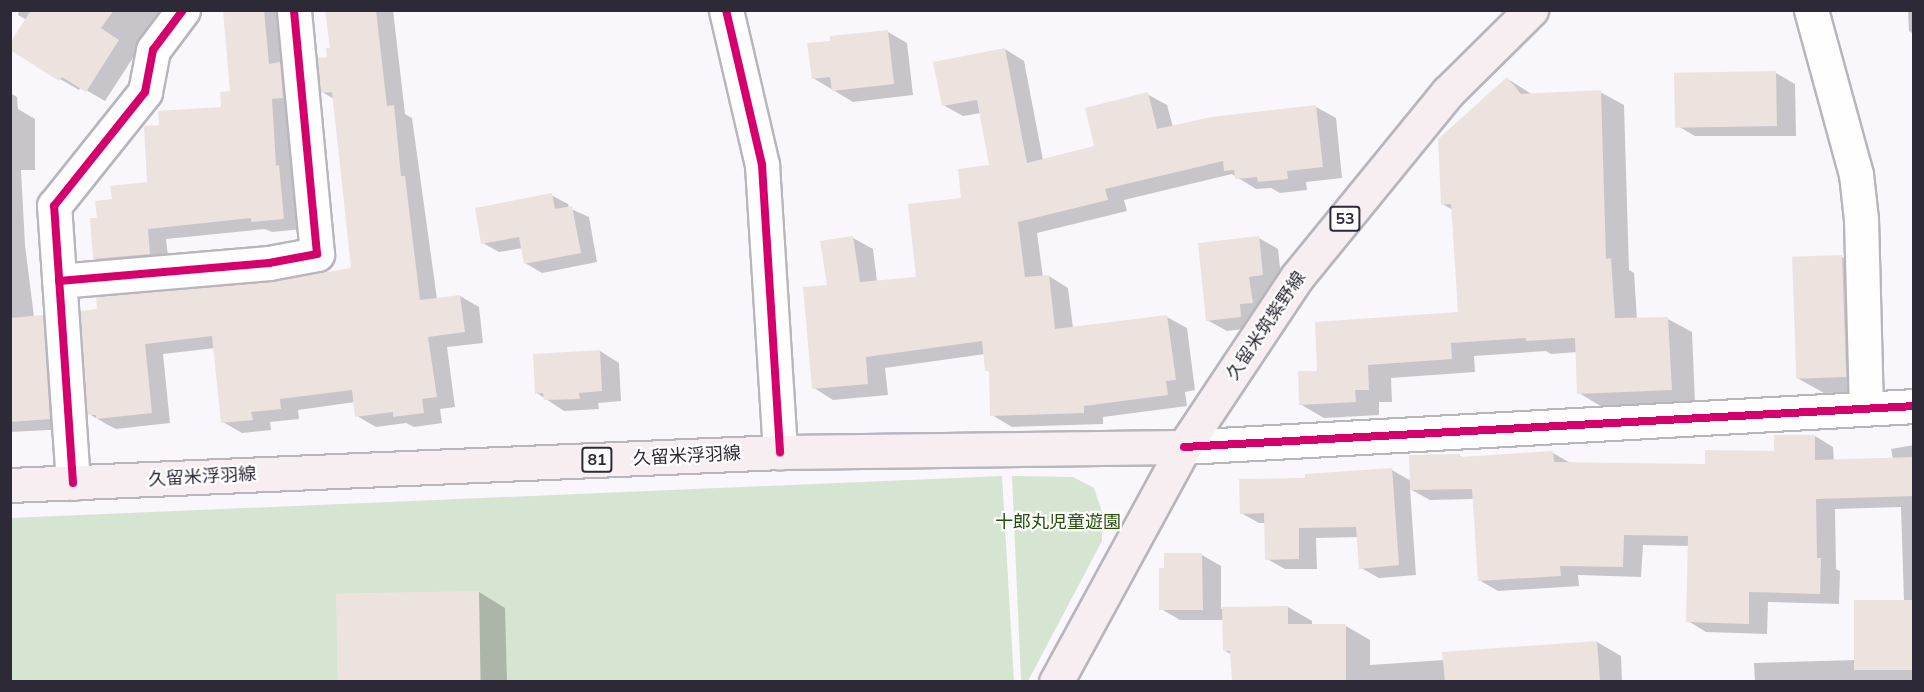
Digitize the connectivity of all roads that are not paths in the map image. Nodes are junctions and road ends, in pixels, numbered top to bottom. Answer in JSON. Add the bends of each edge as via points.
{"nodes":[{"id":1,"x":183,"y":10,"type":"edge"},
{"id":2,"x":294,"y":10,"type":"edge"},
{"id":3,"x":726,"y":10,"type":"edge"},
{"id":4,"x":1531,"y":10,"type":"edge"},
{"id":5,"x":1811,"y":10,"type":"edge"},
{"id":6,"x":59,"y":281,"type":"junction"},
{"id":7,"x":1914,"y":406,"type":"edge"},
{"id":8,"x":1866,"y":408,"type":"junction"},
{"id":9,"x":1184,"y":447,"type":"junction"},
{"id":10,"x":780,"y":452,"type":"junction"},
{"id":11,"x":73,"y":483,"type":"junction"},
{"id":12,"x":10,"y":485,"type":"edge"},
{"id":13,"x":1056,"y":681,"type":"edge"}],
"edges":[{"from":1,"to":6,"type":"street","via":[[153,50],[145,92],[54,206]]},
{"from":2,"to":6,"type":"street","via":[[317,254],[269,263]]},
{"from":3,"to":10,"type":"street","via":[[762,165]]},
{"from":4,"to":9,"type":"main road","name":"久留米筑紫野線","number":"53","via":[[1448,92],[1297,277]]},
{"from":5,"to":8,"type":"street","via":[[1856,174],[1861,219]]},
{"from":6,"to":11,"type":"street"},
{"from":7,"to":8,"type":"street"},
{"from":8,"to":9,"type":"street"},
{"from":9,"to":10,"type":"main road","name":"久留米浮羽線","number":"81"},
{"from":9,"to":13,"type":"main road","name":"久留米筑紫野線","number":"53"},
{"from":10,"to":11,"type":"main road","name":"久留米浮羽線","number":"81"},
{"from":11,"to":12,"type":"main road","name":"久留米浮羽線","number":"81"}]}
